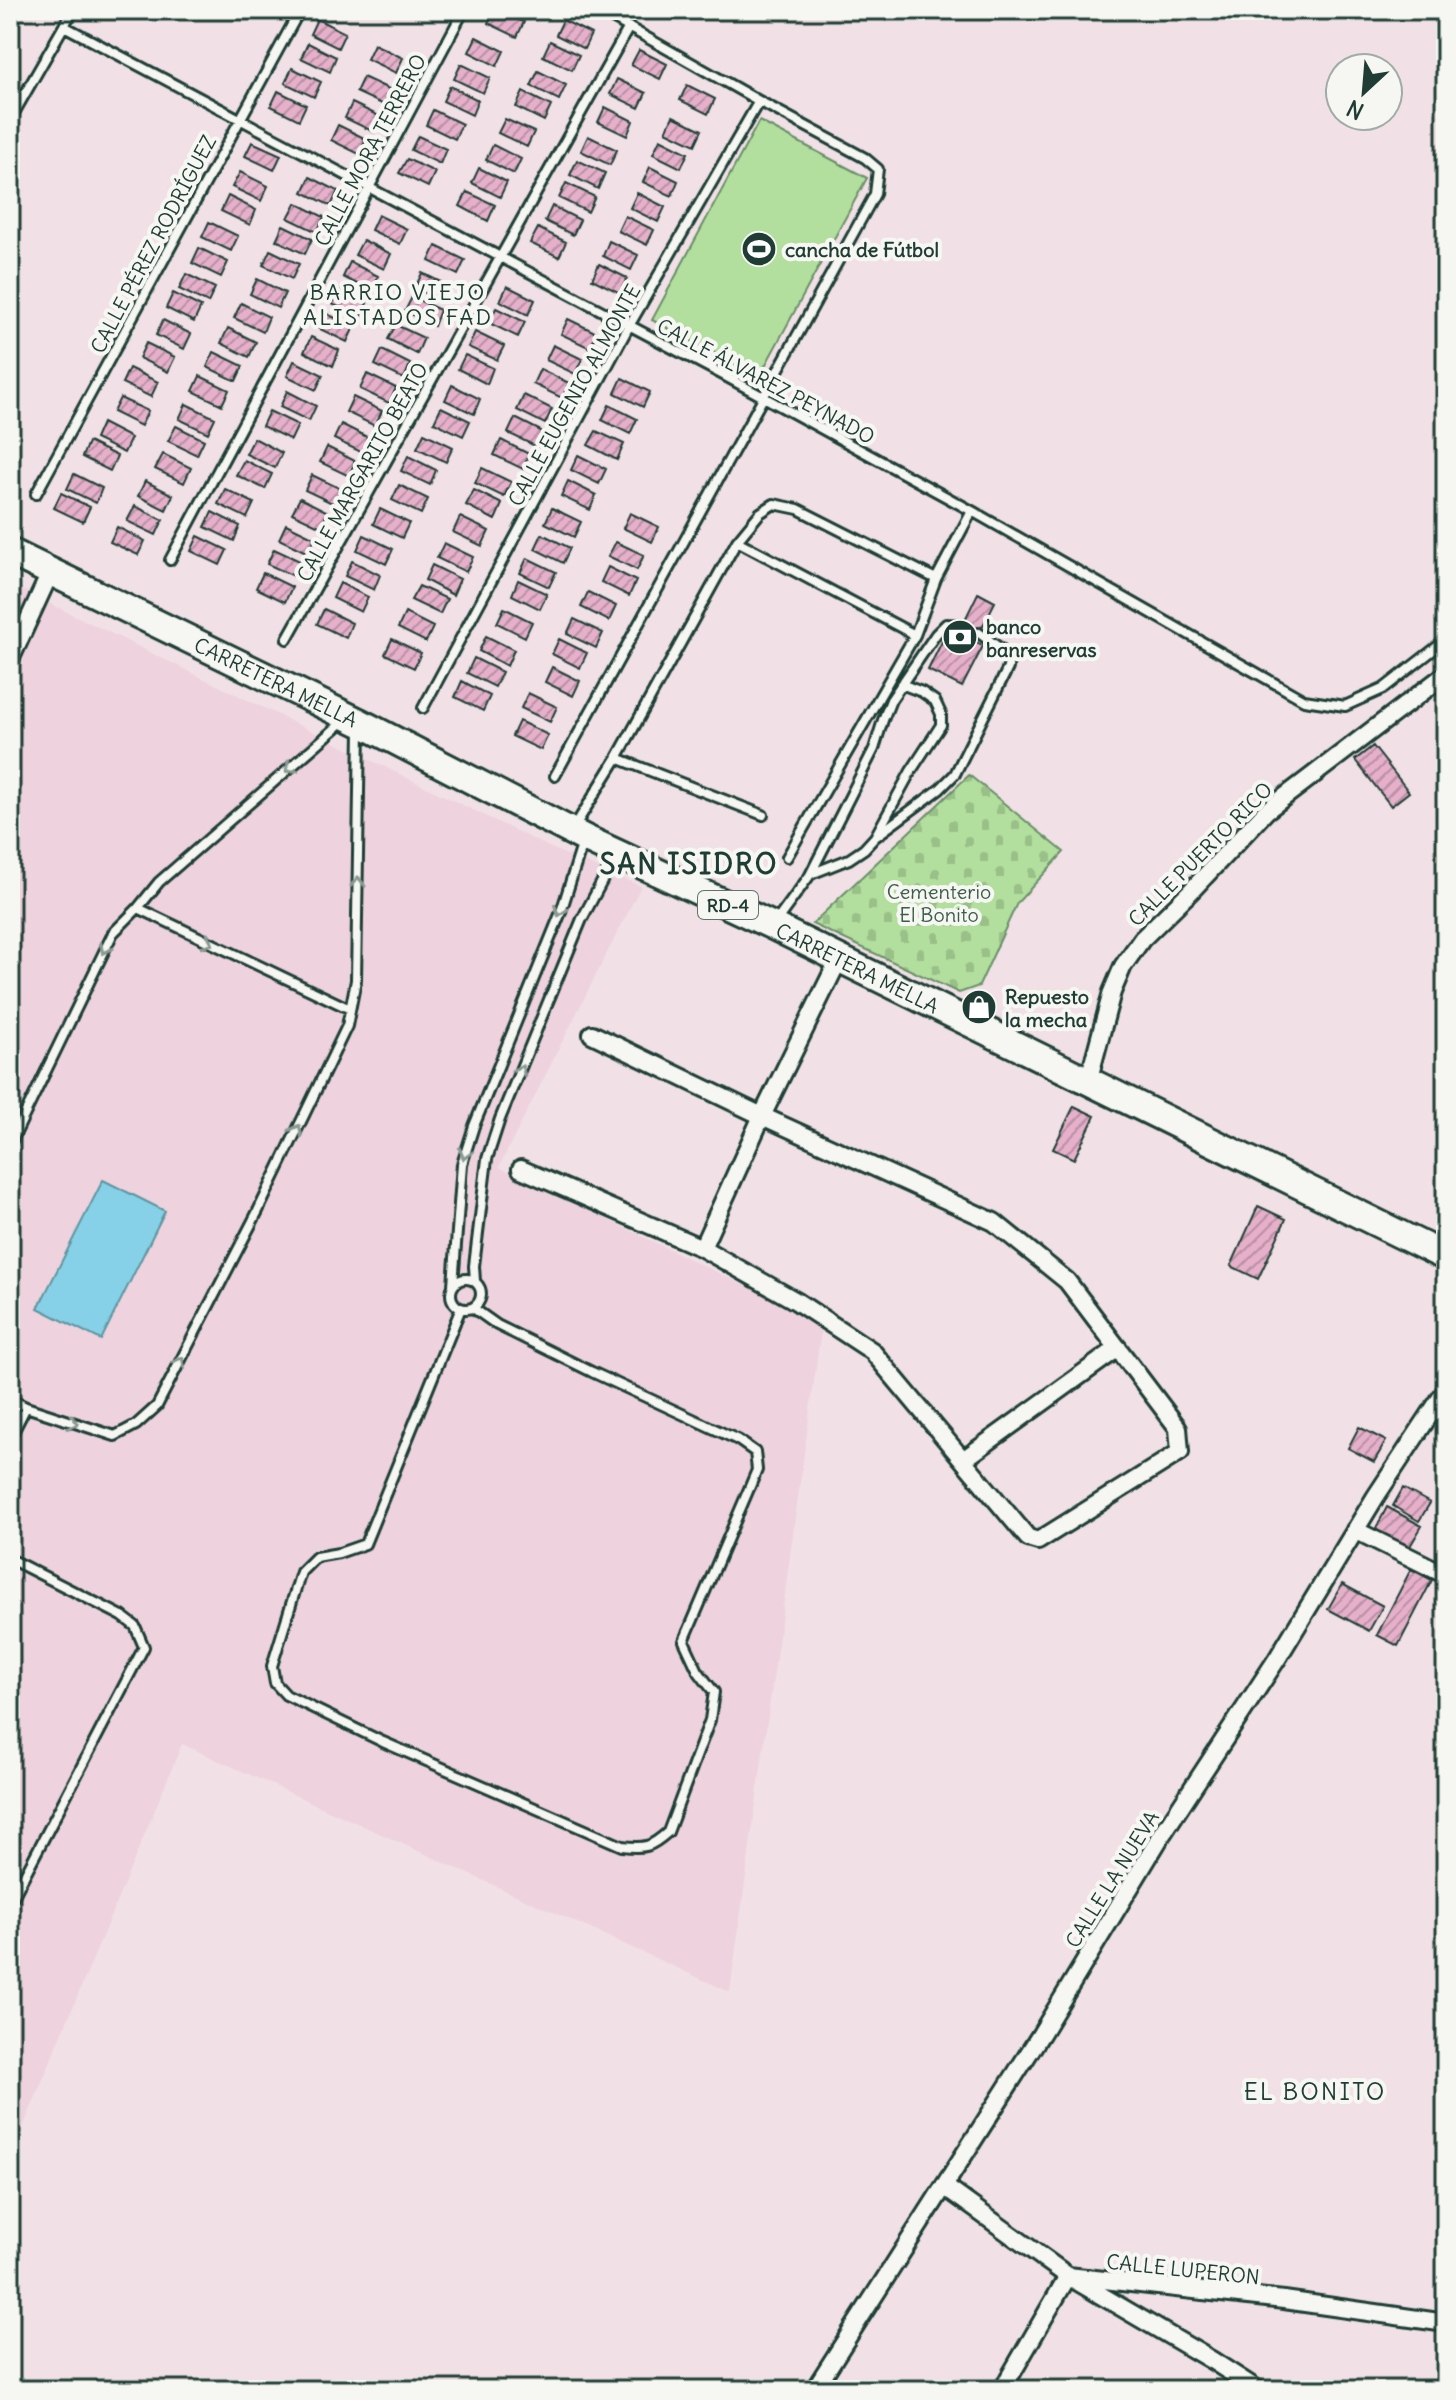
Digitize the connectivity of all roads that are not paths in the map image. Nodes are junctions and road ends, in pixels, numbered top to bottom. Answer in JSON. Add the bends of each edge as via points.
{"nodes":[{"id":1,"x":73,"y":10,"type":"edge"},
{"id":2,"x":300,"y":10,"type":"edge"},
{"id":3,"x":464,"y":10,"type":"edge"},
{"id":4,"x":598,"y":10,"type":"edge"},
{"id":5,"x":64,"y":26,"type":"junction"},
{"id":6,"x":629,"y":27,"type":"junction"},
{"id":7,"x":759,"y":101,"type":"junction"},
{"id":8,"x":239,"y":118,"type":"junction"},
{"id":9,"x":10,"y":120,"type":"edge"},
{"id":10,"x":368,"y":186,"type":"junction"},
{"id":11,"x":500,"y":256,"type":"junction"},
{"id":12,"x":629,"y":326,"type":"junction"},
{"id":13,"x":763,"y":397,"type":"junction"},
{"id":14,"x":36,"y":494,"type":"dead end"},
{"id":15,"x":972,"y":511,"type":"junction"},
{"id":16,"x":737,"y":541,"type":"junction"},
{"id":17,"x":10,"y":552,"type":"edge"},
{"id":18,"x":170,"y":560,"type":"dead end"},
{"id":19,"x":51,"y":571,"type":"junction"},
{"id":20,"x":936,"y":579,"type":"junction"},
{"id":21,"x":962,"y":625,"type":"dead end"},
{"id":22,"x":979,"y":633,"type":"dead end"},
{"id":23,"x":915,"y":635,"type":"junction"},
{"id":24,"x":287,"y":639,"type":"dead end"},
{"id":25,"x":1446,"y":640,"type":"edge"},
{"id":26,"x":10,"y":660,"type":"edge"},
{"id":27,"x":1446,"y":674,"type":"edge"},
{"id":28,"x":901,"y":684,"type":"junction"},
{"id":29,"x":423,"y":708,"type":"dead end"},
{"id":30,"x":355,"y":720,"type":"junction"},
{"id":31,"x":617,"y":758,"type":"junction"},
{"id":32,"x":555,"y":776,"type":"dead end"},
{"id":33,"x":763,"y":815,"type":"dead end"},
{"id":34,"x":578,"y":834,"type":"junction"},
{"id":35,"x":875,"y":837,"type":"junction"},
{"id":36,"x":617,"y":853,"type":"junction"},
{"id":37,"x":787,"y":857,"type":"dead end"},
{"id":38,"x":810,"y":875,"type":"junction"},
{"id":39,"x":138,"y":908,"type":"junction"},
{"id":40,"x":773,"y":926,"type":"junction"},
{"id":41,"x":839,"y":959,"type":"junction"},
{"id":42,"x":350,"y":1009,"type":"junction"},
{"id":43,"x":592,"y":1034,"type":"dead end"},
{"id":44,"x":1088,"y":1082,"type":"junction"},
{"id":45,"x":762,"y":1116,"type":"junction"},
{"id":46,"x":10,"y":1145,"type":"edge"},
{"id":47,"x":521,"y":1169,"type":"dead end"},
{"id":48,"x":702,"y":1248,"type":"junction"},
{"id":49,"x":1446,"y":1257,"type":"edge"},
{"id":50,"x":475,"y":1281,"type":"junction"},
{"id":51,"x":453,"y":1285,"type":"junction"},
{"id":52,"x":461,"y":1308,"type":"junction"},
{"id":53,"x":473,"y":1308,"type":"junction"},
{"id":54,"x":1118,"y":1348,"type":"junction"},
{"id":55,"x":1446,"y":1390,"type":"edge"},
{"id":56,"x":10,"y":1399,"type":"edge"},
{"id":57,"x":26,"y":1407,"type":"junction"},
{"id":58,"x":10,"y":1438,"type":"edge"},
{"id":59,"x":963,"y":1460,"type":"junction"},
{"id":60,"x":1355,"y":1530,"type":"junction"},
{"id":61,"x":10,"y":1559,"type":"edge"},
{"id":62,"x":1446,"y":1575,"type":"edge"},
{"id":63,"x":10,"y":1903,"type":"edge"},
{"id":64,"x":944,"y":2186,"type":"junction"},
{"id":65,"x":1068,"y":2276,"type":"junction"},
{"id":66,"x":1446,"y":2323,"type":"edge"},
{"id":67,"x":814,"y":2390,"type":"edge"},
{"id":68,"x":1002,"y":2390,"type":"edge"},
{"id":69,"x":1258,"y":2390,"type":"edge"}],
"edges":[{"from":1,"to":5,"type":"lane"},
{"from":2,"to":8,"type":"lane","name":"CALLE PÉREZ RODRÍGUEZ"},
{"from":3,"to":10,"type":"lane","name":"CALLE MORA TERRERO"},
{"from":4,"to":6,"type":"lane"},
{"from":5,"to":8,"type":"lane","name":"CALLE ÁLVAREZ PEYNADO"},
{"from":5,"to":9,"type":"lane"},
{"from":6,"to":7,"type":"lane"},
{"from":6,"to":11,"type":"lane","name":"CALLE MARGARITO BEATO"},
{"from":7,"to":12,"type":"lane","name":"CALLE EUGENIO ALMONTE"},
{"from":7,"to":13,"type":"lane","via":[[878,169],[875,194]]},
{"from":8,"to":10,"type":"lane","name":"CALLE ÁLVAREZ PEYNADO"},
{"from":8,"to":14,"type":"lane","name":"CALLE PÉREZ RODRÍGUEZ"},
{"from":10,"to":11,"type":"lane","name":"CALLE ÁLVAREZ PEYNADO"},
{"from":10,"to":18,"type":"lane","name":"CALLE MORA TERRERO"},
{"from":11,"to":12,"type":"lane","name":"CALLE ÁLVAREZ PEYNADO"},
{"from":11,"to":24,"type":"lane","name":"CALLE MARGARITO BEATO"},
{"from":12,"to":13,"type":"lane","name":"CALLE ÁLVAREZ PEYNADO"},
{"from":12,"to":29,"type":"lane","name":"CALLE EUGENIO ALMONTE"},
{"from":13,"to":15,"type":"lane","name":"CALLE ÁLVAREZ PEYNADO"},
{"from":13,"to":32,"type":"lane"},
{"from":15,"to":20,"type":"lane"},
{"from":15,"to":25,"type":"lane","name":"CALLE ÁLVAREZ PEYNADO","via":[[1304,700],[1345,706],[1383,689]]},
{"from":16,"to":20,"type":"lane","via":[[774,504],[798,509]]},
{"from":16,"to":23,"type":"lane"},
{"from":16,"to":31,"type":"lane"},
{"from":17,"to":19,"type":"main road","name":"CARRETERA MELLA","number":"RD-4"},
{"from":19,"to":26,"type":"street"},
{"from":19,"to":30,"type":"main road","name":"CARRETERA MELLA","number":"RD-4"},
{"from":20,"to":23,"type":"lane"},
{"from":21,"to":28,"type":"lane","via":[[946,624]]},
{"from":22,"to":35,"type":"lane","via":[[1009,655],[1008,668],[955,774]]},
{"from":23,"to":37,"type":"lane"},
{"from":27,"to":44,"type":"street","name":"CALLE PUERTO RICO","via":[[1266,811],[1142,939],[1112,992]]},
{"from":28,"to":35,"type":"lane","via":[[935,701],[941,725]]},
{"from":28,"to":38,"type":"lane"},
{"from":30,"to":34,"type":"main road","name":"CARRETERA MELLA","number":"RD-4"},
{"from":30,"to":39,"type":"lane","one_way":true,"via":[[159,882]]},
{"from":42,"to":30,"type":"lane","one_way":true,"via":[[356,980]]},
{"from":31,"to":33,"type":"lane"},
{"from":31,"to":34,"type":"lane"},
{"from":34,"to":36,"type":"main road","name":"CARRETERA MELLA","number":"RD-4"},
{"from":34,"to":51,"type":"lane","one_way":true,"via":[[561,912],[462,1164]]},
{"from":35,"to":38,"type":"lane","via":[[849,859]]},
{"from":36,"to":40,"type":"main road","name":"CARRETERA MELLA","number":"RD-4"},
{"from":50,"to":36,"type":"lane","one_way":true,"via":[[491,1145],[582,919]]},
{"from":38,"to":40,"type":"lane"},
{"from":39,"to":42,"type":"lane","one_way":true},
{"from":39,"to":46,"type":"lane","one_way":true,"via":[[113,933]]},
{"from":40,"to":41,"type":"main road","name":"CARRETERA MELLA","number":"RD-4"},
{"from":41,"to":44,"type":"main road","name":"CARRETERA MELLA","number":"RD-4"},
{"from":41,"to":45,"type":"street"},
{"from":57,"to":42,"type":"lane","one_way":true,"via":[[115,1436],[157,1406],[258,1211],[347,1026]]},
{"from":43,"to":45,"type":"street"},
{"from":44,"to":49,"type":"main road","name":"CARRETERA MELLA","number":"RD-4"},
{"from":45,"to":48,"type":"street"},
{"from":45,"to":54,"type":"street","via":[[994,1222],[1067,1281]]},
{"from":47,"to":48,"type":"street"},
{"from":48,"to":59,"type":"street","via":[[872,1351]]},
{"from":50,"to":51,"type":"lane","via":[[467,1278]]},
{"from":50,"to":53,"type":"lane","via":[[482,1295]]},
{"from":51,"to":52,"type":"lane","via":[[452,1301]]},
{"from":52,"to":53,"type":"lane"},
{"from":52,"to":53,"type":"lane","via":[[365,1544],[316,1557],[301,1572],[272,1666],[275,1683],[286,1695],[383,1742],[622,1846],[643,1848],[668,1832],[710,1720],[714,1692],[684,1641],[757,1470],[755,1452],[497,1325]]},
{"from":54,"to":59,"type":"street"},
{"from":54,"to":59,"type":"street","via":[[1178,1428],[1180,1452],[1038,1541],[1028,1538]]},
{"from":55,"to":60,"type":"street","name":"CALLE LA NUEVA"},
{"from":56,"to":57,"type":"lane"},
{"from":57,"to":58,"type":"lane"},
{"from":60,"to":62,"type":"street"},
{"from":60,"to":64,"type":"street","name":"CALLE LA NUEVA"},
{"from":61,"to":63,"type":"lane","via":[[122,1616],[135,1626],[144,1647]]},
{"from":64,"to":65,"type":"street","name":"CALLE LUPERON"},
{"from":64,"to":67,"type":"street","name":"CALLE LA NUEVA"},
{"from":65,"to":66,"type":"street","name":"CALLE LUPERON"},
{"from":65,"to":68,"type":"street"},
{"from":65,"to":69,"type":"street"}]}
